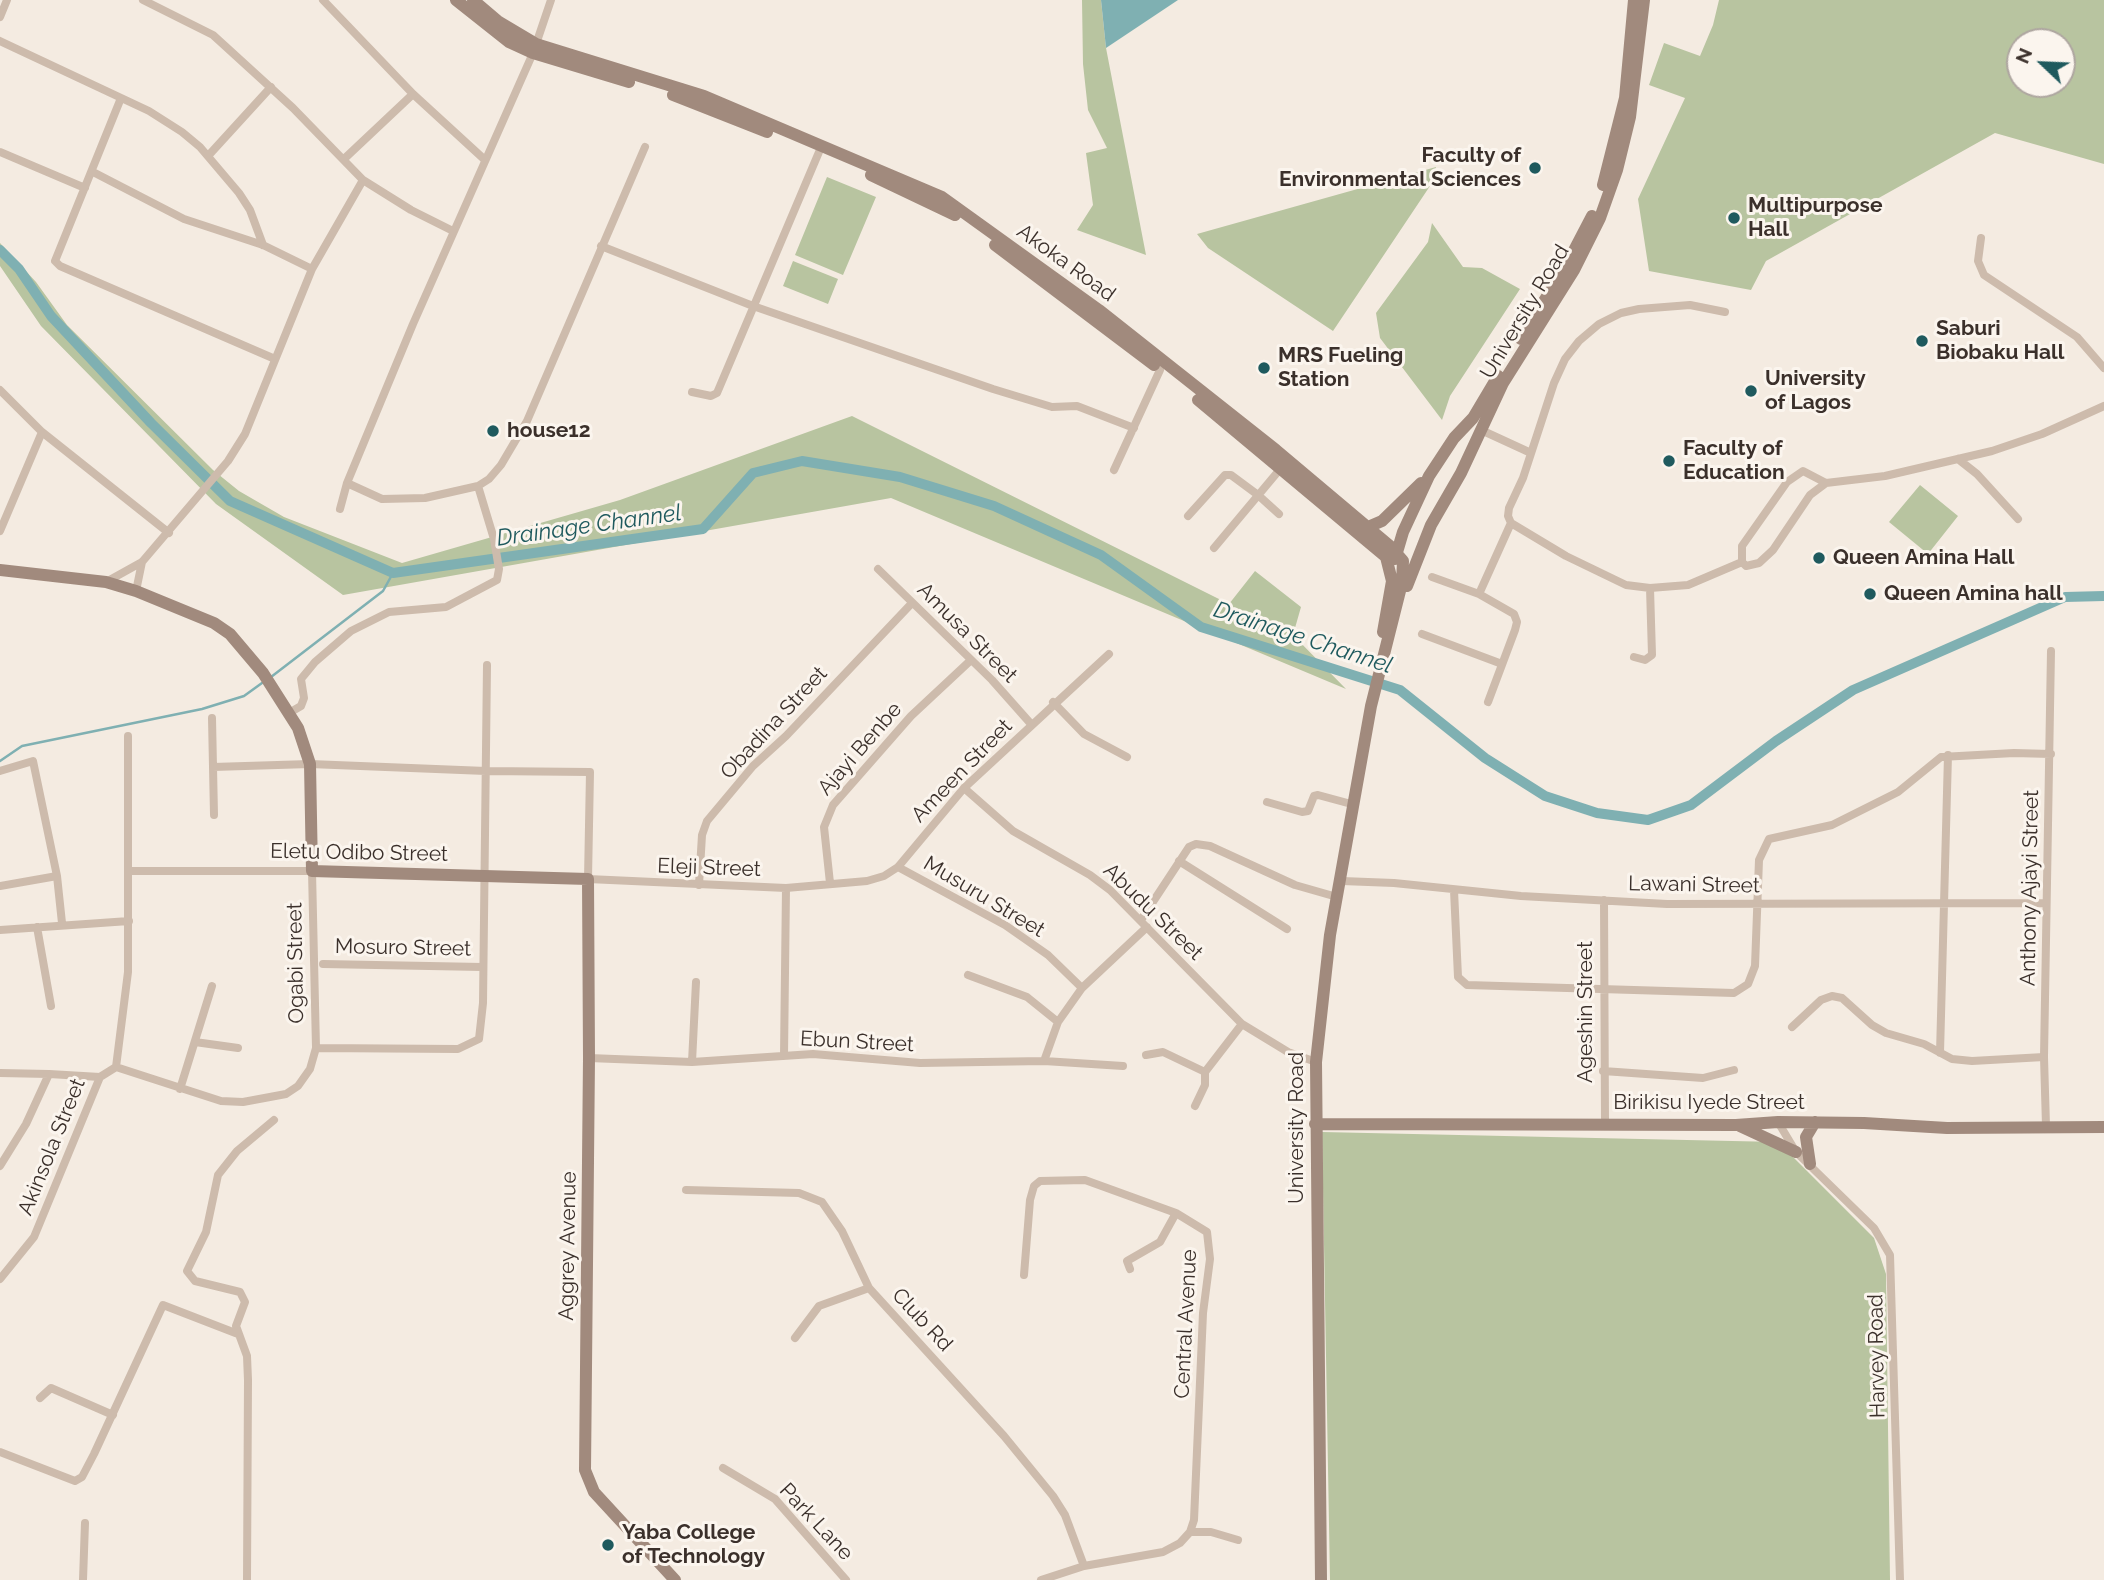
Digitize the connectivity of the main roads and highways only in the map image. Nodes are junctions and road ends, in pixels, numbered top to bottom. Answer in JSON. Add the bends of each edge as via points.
{"nodes":[{"id":1,"x":456,"y":0,"type":"edge"},
{"id":2,"x":473,"y":0,"type":"edge"},
{"id":3,"x":1634,"y":0,"type":"edge"},
{"id":4,"x":1644,"y":0,"type":"edge"},
{"id":5,"x":512,"y":37,"type":"junction"},
{"id":6,"x":534,"y":48,"type":"junction"},
{"id":7,"x":940,"y":201,"type":"junction"},
{"id":8,"x":1444,"y":456,"type":"junction"},
{"id":9,"x":1461,"y":473,"type":"junction"},
{"id":10,"x":1429,"y":476,"type":"junction"},
{"id":11,"x":1431,"y":525,"type":"junction"},
{"id":12,"x":1368,"y":527,"type":"junction"},
{"id":13,"x":1378,"y":550,"type":"junction"},
{"id":14,"x":1397,"y":552,"type":"junction"},
{"id":15,"x":0,"y":570,"type":"edge"},
{"id":16,"x":1392,"y":581,"type":"junction"},
{"id":17,"x":1391,"y":629,"type":"junction"},
{"id":18,"x":1377,"y":681,"type":"junction"},
{"id":19,"x":587,"y":879,"type":"joint"},
{"id":20,"x":1815,"y":1122,"type":"junction"},
{"id":21,"x":1315,"y":1124,"type":"junction"},
{"id":22,"x":1736,"y":1125,"type":"junction"},
{"id":23,"x":2104,"y":1126,"type":"edge"},
{"id":24,"x":1796,"y":1152,"type":"road end"},
{"id":25,"x":1810,"y":1164,"type":"road end"},
{"id":26,"x":675,"y":1580,"type":"edge"},
{"id":27,"x":1321,"y":1580,"type":"edge"}],
"edges":[{"from":1,"to":5,"type":"main road"},
{"from":2,"to":5,"type":"main road"},
{"from":3,"to":8,"type":"main road","name":"University Road","via":[[1625,98],[1599,198],[1554,285],[1473,418]]},
{"from":4,"to":9,"type":"main road","name":"University Road","via":[[1630,117],[1608,197],[1587,247],[1503,383]]},
{"from":5,"to":6,"type":"main road"},
{"from":6,"to":7,"type":"main road","via":[[671,94]]},
{"from":6,"to":7,"type":"main road","name":"Akoka Road","via":[[704,96]]},
{"from":7,"to":12,"type":"main road","name":"Akoka Road","via":[[1099,310]]},
{"from":7,"to":13,"type":"main road","via":[[1160,370]]},
{"from":8,"to":9,"type":"main road","via":[[1441,468],[1446,474]]},
{"from":8,"to":10,"type":"main road","name":"University Road"},
{"from":9,"to":11,"type":"main road","name":"University Road"},
{"from":10,"to":12,"type":"main road","via":[[1382,521]]},
{"from":10,"to":14,"type":"main road","name":"University Road"},
{"from":11,"to":14,"type":"main road","via":[[1415,544]]},
{"from":11,"to":17,"type":"main road","name":"University Road"},
{"from":12,"to":14,"type":"main road","name":"Akoka Road"},
{"from":13,"to":14,"type":"main road"},
{"from":13,"to":16,"type":"main road","via":[[1388,561]]},
{"from":14,"to":16,"type":"main road","name":"University Road"},
{"from":14,"to":17,"type":"main road","via":[[1404,566]]},
{"from":15,"to":19,"type":"main road","name":"Eletu Odibo Street","via":[[106,582],[136,591],[214,623],[244,648],[298,728],[310,764],[312,872]]},
{"from":16,"to":18,"type":"main road","name":"University Road"},
{"from":17,"to":18,"type":"main road"},
{"from":18,"to":21,"type":"main road","name":"University Road","via":[[1326,962],[1315,1062]]},
{"from":19,"to":26,"type":"main road","name":"Aggrey Avenue","via":[[585,1470],[594,1492]]},
{"from":20,"to":22,"type":"main road","name":"Birikisu Iyede Street"},
{"from":20,"to":23,"type":"main road","name":"Birikisu Iyede Street","via":[[1947,1128]]},
{"from":20,"to":25,"type":"main road","via":[[1806,1137]]},
{"from":21,"to":22,"type":"main road","name":"Birikisu Iyede Street"},
{"from":21,"to":27,"type":"main road","name":"University Road"},
{"from":22,"to":24,"type":"main road"}]}
